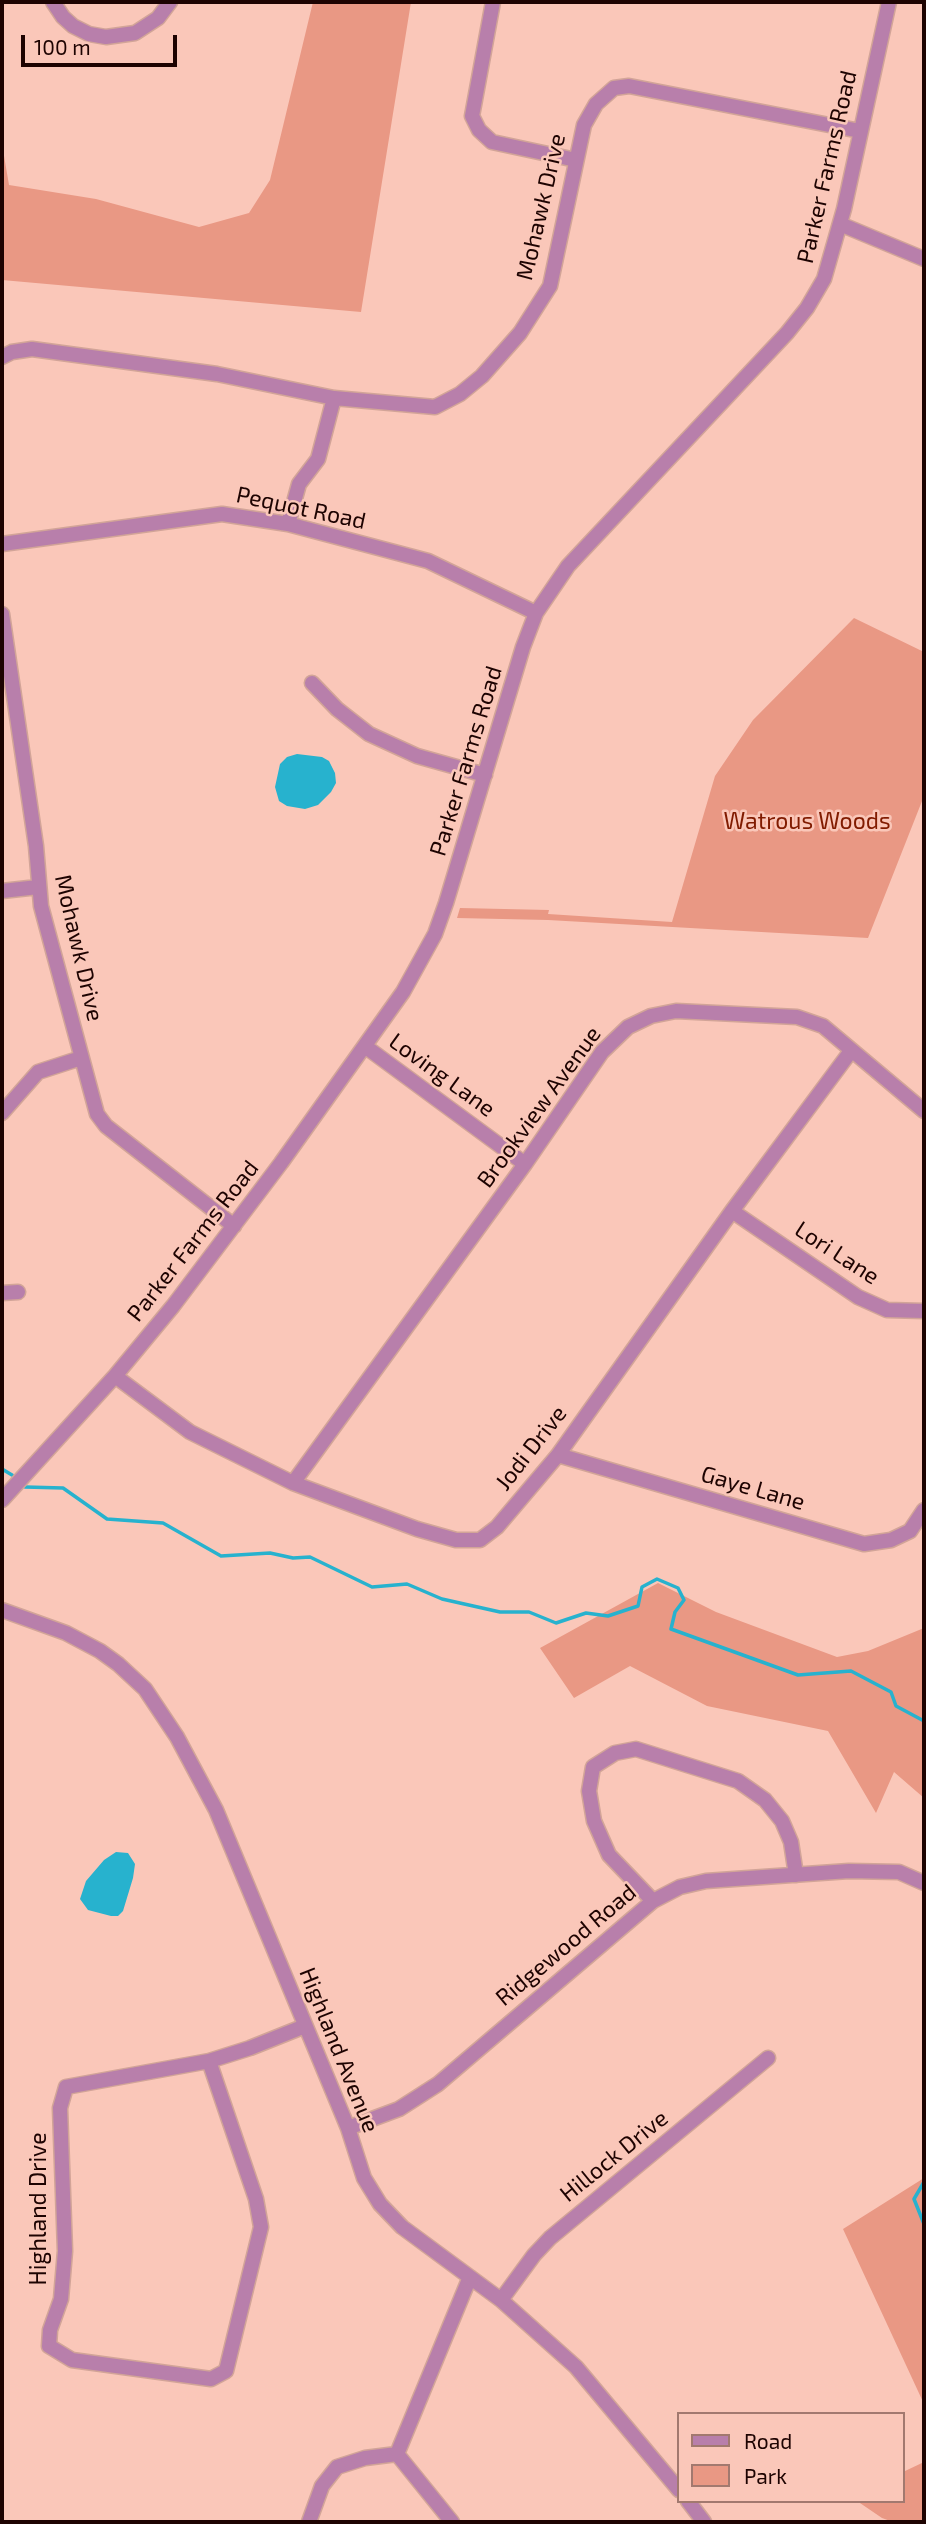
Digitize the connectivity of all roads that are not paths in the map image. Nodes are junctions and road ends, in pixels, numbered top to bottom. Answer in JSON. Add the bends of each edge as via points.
{"nodes":[{"id":1,"x":53,"y":2,"type":"edge"},
{"id":2,"x":170,"y":2,"type":"edge"},
{"id":3,"x":493,"y":2,"type":"edge"},
{"id":4,"x":889,"y":2,"type":"edge"},
{"id":5,"x":860,"y":131,"type":"junction"},
{"id":6,"x":576,"y":160,"type":"junction"},
{"id":7,"x":840,"y":224,"type":"junction"},
{"id":8,"x":924,"y":259,"type":"edge"},
{"id":9,"x":2,"y":357,"type":"edge"},
{"id":10,"x":334,"y":397,"type":"junction"},
{"id":11,"x":288,"y":524,"type":"junction"},
{"id":12,"x":2,"y":544,"type":"edge"},
{"id":13,"x":536,"y":613,"type":"junction"},
{"id":14,"x":2,"y":614,"type":"edge"},
{"id":15,"x":312,"y":683,"type":"dead end"},
{"id":16,"x":8,"y":690,"type":"edge"},
{"id":17,"x":485,"y":775,"type":"junction"},
{"id":18,"x":38,"y":887,"type":"junction"},
{"id":19,"x":2,"y":891,"type":"edge"},
{"id":20,"x":366,"y":1047,"type":"junction"},
{"id":21,"x":851,"y":1051,"type":"junction"},
{"id":22,"x":81,"y":1058,"type":"junction"},
{"id":23,"x":924,"y":1111,"type":"edge"},
{"id":24,"x":2,"y":1113,"type":"edge"},
{"id":25,"x":525,"y":1164,"type":"junction"},
{"id":26,"x":732,"y":1211,"type":"junction"},
{"id":27,"x":234,"y":1226,"type":"junction"},
{"id":28,"x":18,"y":1292,"type":"dead end"},
{"id":29,"x":2,"y":1293,"type":"edge"},
{"id":30,"x":924,"y":1311,"type":"edge"},
{"id":31,"x":115,"y":1376,"type":"junction"},
{"id":32,"x":558,"y":1455,"type":"junction"},
{"id":33,"x":293,"y":1483,"type":"junction"},
{"id":34,"x":2,"y":1500,"type":"edge"},
{"id":35,"x":924,"y":1510,"type":"edge"},
{"id":36,"x":2,"y":1610,"type":"edge"},
{"id":37,"x":796,"y":1875,"type":"junction"},
{"id":38,"x":924,"y":1883,"type":"edge"},
{"id":39,"x":653,"y":1901,"type":"junction"},
{"id":40,"x":305,"y":2026,"type":"junction"},
{"id":41,"x":768,"y":2058,"type":"dead end"},
{"id":42,"x":209,"y":2061,"type":"junction"},
{"id":43,"x":348,"y":2128,"type":"junction"},
{"id":44,"x":470,"y":2277,"type":"junction"},
{"id":45,"x":501,"y":2300,"type":"junction"},
{"id":46,"x":397,"y":2454,"type":"junction"},
{"id":47,"x":678,"y":2489,"type":"edge"},
{"id":48,"x":690,"y":2503,"type":"edge"},
{"id":49,"x":309,"y":2522,"type":"edge"},
{"id":50,"x":452,"y":2522,"type":"edge"},
{"id":51,"x":704,"y":2522,"type":"edge"}],
"edges":[{"from":1,"to":2,"type":"street","via":[[73,26],[106,37],[135,33],[158,18]]},
{"from":3,"to":6,"type":"street","via":[[472,116],[479,130],[492,142]]},
{"from":4,"to":5,"type":"street","name":"Parker Farms Road"},
{"from":5,"to":6,"type":"street","name":"Mohawk Drive","via":[[629,86],[614,88],[596,104],[584,125]]},
{"from":5,"to":7,"type":"street","name":"Parker Farms Road"},
{"from":6,"to":10,"type":"street","name":"Mohawk Drive","via":[[550,286],[520,333],[482,376],[435,407]]},
{"from":7,"to":8,"type":"street"},
{"from":7,"to":13,"type":"street","name":"Parker Farms Road","via":[[824,279],[807,308],[568,566]]},
{"from":9,"to":10,"type":"street","name":"Mohawk Drive","via":[[32,349],[217,374]]},
{"from":10,"to":11,"type":"street","via":[[318,459],[299,484]]},
{"from":11,"to":12,"type":"street","name":"Pequot Road","via":[[222,514]]},
{"from":11,"to":13,"type":"street","name":"Pequot Road","via":[[428,561]]},
{"from":13,"to":17,"type":"street","name":"Parker Farms Road"},
{"from":14,"to":16,"type":"street","name":"Mohawk Drive"},
{"from":15,"to":17,"type":"street","via":[[369,734],[417,756]]},
{"from":16,"to":18,"type":"street","name":"Mohawk Drive","via":[[36,846]]},
{"from":17,"to":20,"type":"street","name":"Parker Farms Road","via":[[435,934]]},
{"from":18,"to":19,"type":"street"},
{"from":18,"to":22,"type":"street","name":"Mohawk Drive"},
{"from":20,"to":25,"type":"street","name":"Loving Lane"},
{"from":20,"to":27,"type":"street","name":"Parker Farms Road"},
{"from":21,"to":23,"type":"street","name":"Brookview Avenue"},
{"from":21,"to":25,"type":"street","name":"Brookview Avenue","via":[[823,1026],[797,1017],[676,1010],[651,1016],[628,1027],[602,1052]]},
{"from":21,"to":26,"type":"street","name":"Jodi Drive"},
{"from":22,"to":24,"type":"street","via":[[38,1072]]},
{"from":22,"to":27,"type":"street","name":"Mohawk Drive","via":[[97,1114],[106,1126]]},
{"from":25,"to":33,"type":"street","name":"Brookview Avenue"},
{"from":26,"to":30,"type":"street","name":"Lori Lane","via":[[858,1297],[887,1310]]},
{"from":26,"to":32,"type":"street","name":"Jodi Drive"},
{"from":27,"to":31,"type":"street","name":"Parker Farms Road"},
{"from":28,"to":29,"type":"street"},
{"from":31,"to":33,"type":"street","name":"Jodi Drive","via":[[190,1432]]},
{"from":31,"to":34,"type":"street","name":"Parker Farms Road"},
{"from":32,"to":33,"type":"street","name":"Jodi Drive","via":[[497,1527],[480,1540],[456,1540],[417,1529]]},
{"from":32,"to":35,"type":"street","name":"Gaye Lane","via":[[864,1544],[891,1541],[910,1531]]},
{"from":36,"to":40,"type":"street","name":"Highland Avenue","via":[[100,1651],[152,1699],[216,1810]]},
{"from":37,"to":38,"type":"street","name":"Ridgewood Road","via":[[899,1872]]},
{"from":37,"to":39,"type":"street","name":"Ridgewood Road","via":[[706,1881],[680,1887]]},
{"from":37,"to":39,"type":"street","via":[[791,1842],[765,1800],[738,1781],[636,1749],[593,1767],[589,1791],[594,1821],[609,1855]]},
{"from":39,"to":43,"type":"street","name":"Ridgewood Road","via":[[438,2084],[400,2109]]},
{"from":40,"to":42,"type":"street","name":"Highland Drive"},
{"from":40,"to":43,"type":"street","name":"Highland Avenue"},
{"from":41,"to":45,"type":"street","name":"Hillock Drive","via":[[550,2238]]},
{"from":42,"to":42,"type":"street","name":"Highland Drive","via":[[256,2199],[261,2227],[226,2371],[211,2379],[72,2360],[49,2346],[61,2299],[65,2251],[60,2108],[66,2087]]},
{"from":43,"to":44,"type":"street","name":"Highland Avenue","via":[[364,2178],[380,2204],[402,2228]]},
{"from":44,"to":45,"type":"street","name":"Highland Avenue"},
{"from":44,"to":46,"type":"street"},
{"from":45,"to":47,"type":"street","name":"Highland Avenue","via":[[576,2367]]},
{"from":46,"to":49,"type":"street","via":[[337,2467],[322,2486]]},
{"from":46,"to":50,"type":"street"},
{"from":48,"to":51,"type":"street"}]}
